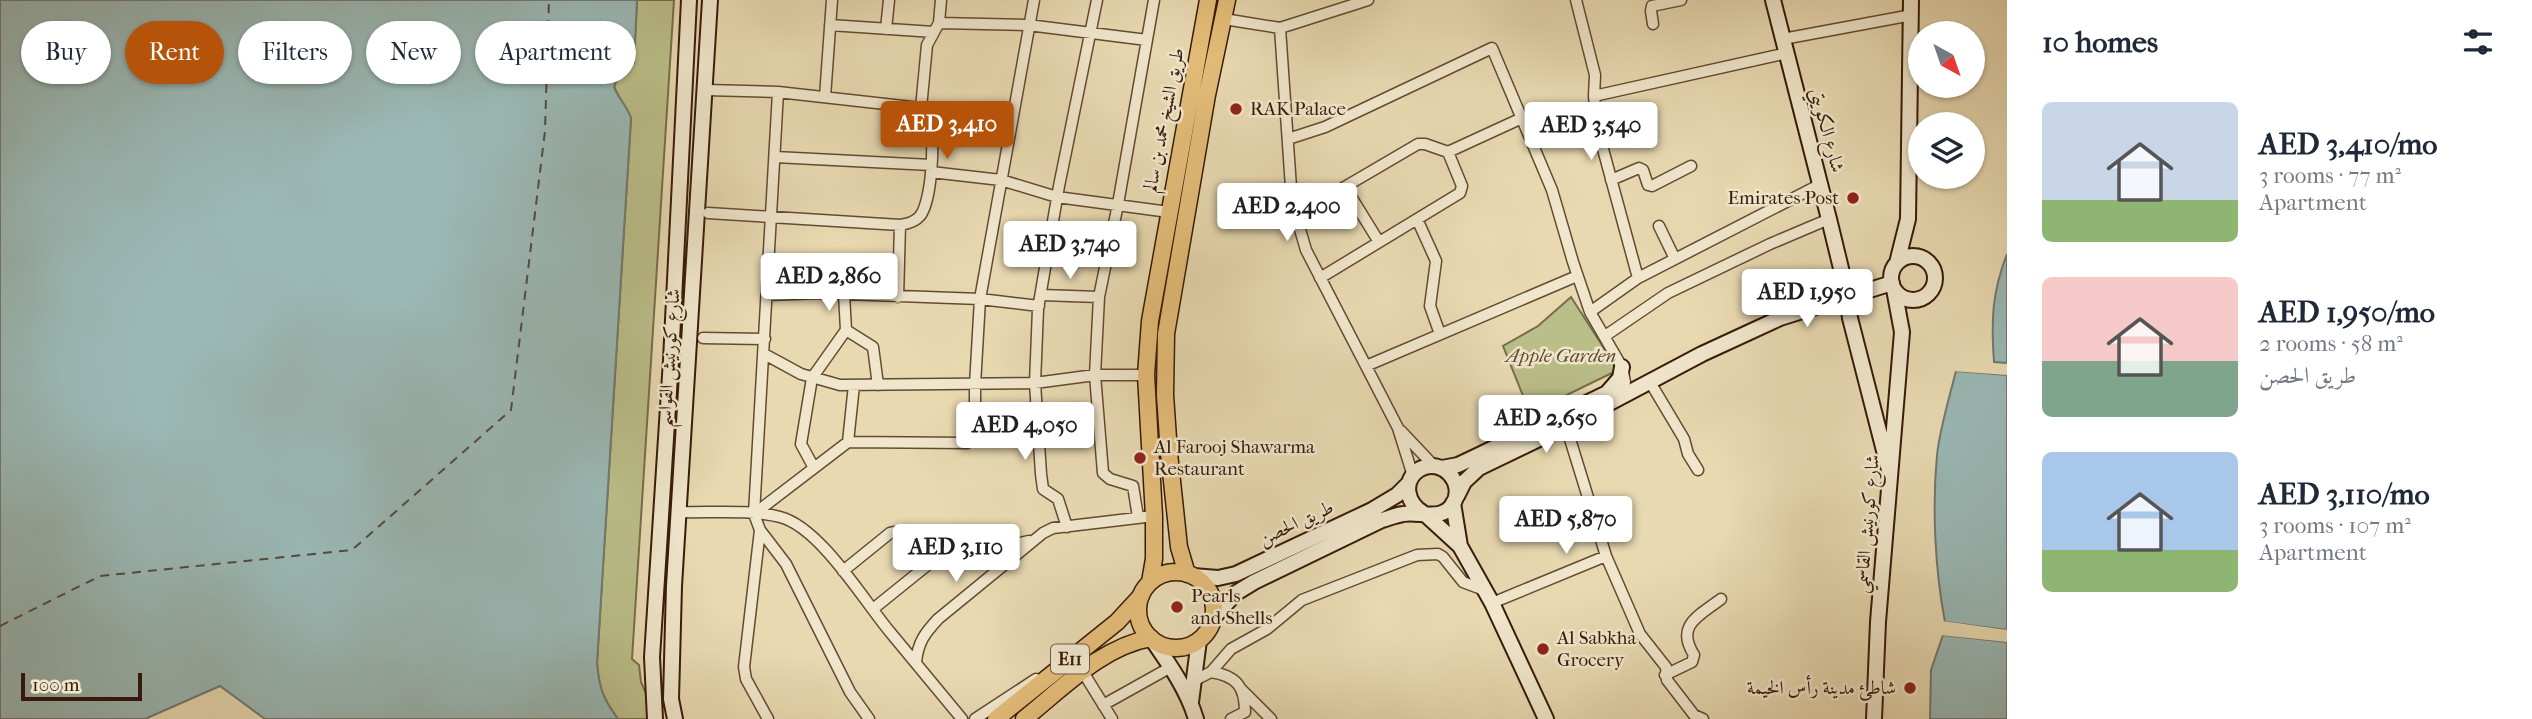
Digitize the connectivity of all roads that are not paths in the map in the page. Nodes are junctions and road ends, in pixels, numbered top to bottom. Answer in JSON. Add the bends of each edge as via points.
{"nodes":[{"id":1,"x":689,"y":0,"type":"edge"},
{"id":2,"x":710,"y":0,"type":"edge"},
{"id":3,"x":832,"y":0,"type":"edge"},
{"id":4,"x":889,"y":0,"type":"edge"},
{"id":5,"x":941,"y":0,"type":"edge"},
{"id":6,"x":1034,"y":0,"type":"edge"},
{"id":7,"x":1097,"y":0,"type":"edge"},
{"id":8,"x":1154,"y":0,"type":"edge"},
{"id":9,"x":1208,"y":0,"type":"edge"},
{"id":10,"x":1227,"y":0,"type":"edge"},
{"id":11,"x":1577,"y":0,"type":"edge"},
{"id":12,"x":1681,"y":0,"type":"edge"},
{"id":13,"x":1773,"y":0,"type":"edge"},
{"id":14,"x":1911,"y":0,"type":"edge"},
{"id":15,"x":1363,"y":1,"type":"edge"},
{"id":16,"x":1912,"y":15,"type":"junction"},
{"id":17,"x":1224,"y":19,"type":"junction"},
{"id":18,"x":1653,"y":24,"type":"dead end"},
{"id":19,"x":830,"y":25,"type":"junction"},
{"id":20,"x":1028,"y":26,"type":"junction"},
{"id":21,"x":937,"y":28,"type":"junction"},
{"id":22,"x":1280,"y":28,"type":"junction"},
{"id":23,"x":886,"y":29,"type":"junction"},
{"id":24,"x":1090,"y":34,"type":"junction"},
{"id":25,"x":1147,"y":40,"type":"junction"},
{"id":26,"x":1785,"y":46,"type":"junction"},
{"id":27,"x":706,"y":90,"type":"junction"},
{"id":28,"x":778,"y":92,"type":"junction"},
{"id":29,"x":1594,"y":96,"type":"junction"},
{"id":30,"x":825,"y":97,"type":"junction"},
{"id":31,"x":920,"y":108,"type":"junction"},
{"id":32,"x":1522,"y":118,"type":"junction"},
{"id":33,"x":1288,"y":139,"type":"junction"},
{"id":34,"x":1447,"y":152,"type":"junction"},
{"id":35,"x":775,"y":157,"type":"junction"},
{"id":36,"x":1690,"y":166,"type":"dead end"},
{"id":37,"x":931,"y":168,"type":"junction"},
{"id":38,"x":1000,"y":180,"type":"junction"},
{"id":39,"x":1611,"y":180,"type":"junction"},
{"id":40,"x":1821,"y":184,"type":"junction"},
{"id":41,"x":1345,"y":187,"type":"junction"},
{"id":42,"x":1057,"y":197,"type":"junction"},
{"id":43,"x":1118,"y":204,"type":"junction"},
{"id":44,"x":1169,"y":212,"type":"junction"},
{"id":45,"x":708,"y":213,"type":"dead end"},
{"id":46,"x":1295,"y":216,"type":"junction"},
{"id":47,"x":772,"y":217,"type":"junction"},
{"id":48,"x":1417,"y":219,"type":"junction"},
{"id":49,"x":1829,"y":219,"type":"junction"},
{"id":50,"x":1908,"y":219,"type":"junction"},
{"id":51,"x":900,"y":225,"type":"junction"},
{"id":52,"x":1659,"y":226,"type":"dead end"},
{"id":53,"x":1379,"y":242,"type":"junction"},
{"id":54,"x":1675,"y":259,"type":"junction"},
{"id":55,"x":1926,"y":260,"type":"junction"},
{"id":56,"x":1897,"y":263,"type":"junction"},
{"id":57,"x":1577,"y":276,"type":"junction"},
{"id":58,"x":1320,"y":278,"type":"junction"},
{"id":59,"x":1638,"y":278,"type":"junction"},
{"id":60,"x":1893,"y":286,"type":"junction"},
{"id":61,"x":844,"y":294,"type":"junction"},
{"id":62,"x":1928,"y":294,"type":"junction"},
{"id":63,"x":767,"y":295,"type":"junction"},
{"id":64,"x":898,"y":297,"type":"junction"},
{"id":65,"x":1099,"y":297,"type":"junction"},
{"id":66,"x":980,"y":299,"type":"junction"},
{"id":67,"x":1847,"y":299,"type":"junction"},
{"id":68,"x":1040,"y":300,"type":"junction"},
{"id":69,"x":1590,"y":312,"type":"junction"},
{"id":70,"x":846,"y":330,"type":"junction"},
{"id":71,"x":1902,"y":332,"type":"junction"},
{"id":72,"x":1440,"y":334,"type":"junction"},
{"id":73,"x":1605,"y":336,"type":"junction"},
{"id":74,"x":703,"y":338,"type":"dead end"},
{"id":75,"x":765,"y":340,"type":"junction"},
{"id":76,"x":764,"y":354,"type":"junction"},
{"id":77,"x":1366,"y":366,"type":"junction"},
{"id":78,"x":1622,"y":367,"type":"junction"},
{"id":79,"x":1095,"y":374,"type":"junction"},
{"id":80,"x":1146,"y":375,"type":"junction"},
{"id":81,"x":811,"y":378,"type":"junction"},
{"id":82,"x":1650,"y":382,"type":"junction"},
{"id":83,"x":1035,"y":383,"type":"junction"},
{"id":84,"x":878,"y":385,"type":"junction"},
{"id":85,"x":975,"y":385,"type":"junction"},
{"id":86,"x":854,"y":386,"type":"junction"},
{"id":87,"x":1619,"y":399,"type":"junction"},
{"id":88,"x":1566,"y":426,"type":"junction"},
{"id":89,"x":1398,"y":428,"type":"junction"},
{"id":90,"x":848,"y":442,"type":"junction"},
{"id":91,"x":1438,"y":467,"type":"junction"},
{"id":92,"x":814,"y":468,"type":"junction"},
{"id":93,"x":1698,"y":470,"type":"dead end"},
{"id":94,"x":1890,"y":474,"type":"junction"},
{"id":95,"x":1411,"y":480,"type":"junction"},
{"id":96,"x":1455,"y":499,"type":"junction"},
{"id":97,"x":678,"y":512,"type":"junction"},
{"id":98,"x":754,"y":514,"type":"junction"},
{"id":99,"x":1424,"y":514,"type":"junction"},
{"id":100,"x":1146,"y":517,"type":"junction"},
{"id":101,"x":1067,"y":527,"type":"junction"},
{"id":102,"x":760,"y":530,"type":"junction"},
{"id":103,"x":1033,"y":541,"type":"junction"},
{"id":104,"x":1460,"y":546,"type":"junction"},
{"id":105,"x":676,"y":549,"type":"junction"},
{"id":106,"x":1254,"y":553,"type":"dead end"},
{"id":107,"x":1606,"y":556,"type":"junction"},
{"id":108,"x":687,"y":561,"type":"dead end"},
{"id":109,"x":930,"y":563,"type":"junction"},
{"id":110,"x":1248,"y":569,"type":"junction"},
{"id":111,"x":843,"y":571,"type":"junction"},
{"id":112,"x":1190,"y":575,"type":"junction"},
{"id":113,"x":1486,"y":587,"type":"junction"},
{"id":114,"x":1146,"y":589,"type":"junction"},
{"id":115,"x":1721,"y":599,"type":"dead end"},
{"id":116,"x":873,"y":609,"type":"junction"},
{"id":117,"x":1213,"y":618,"type":"junction"},
{"id":118,"x":1151,"y":638,"type":"junction"},
{"id":119,"x":1199,"y":640,"type":"junction"},
{"id":120,"x":1083,"y":648,"type":"junction"},
{"id":121,"x":916,"y":662,"type":"junction"},
{"id":122,"x":1171,"y":667,"type":"junction"},
{"id":123,"x":1211,"y":671,"type":"junction"},
{"id":124,"x":1083,"y":672,"type":"junction"},
{"id":125,"x":1665,"y":675,"type":"junction"},
{"id":126,"x":1193,"y":681,"type":"junction"},
{"id":127,"x":1241,"y":688,"type":"junction"},
{"id":128,"x":1191,"y":702,"type":"junction"},
{"id":129,"x":1106,"y":714,"type":"edge"},
{"id":130,"x":1700,"y":718,"type":"edge"},
{"id":131,"x":655,"y":719,"type":"edge"},
{"id":132,"x":675,"y":719,"type":"edge"},
{"id":133,"x":768,"y":719,"type":"edge"},
{"id":134,"x":869,"y":719,"type":"edge"},
{"id":135,"x":962,"y":719,"type":"edge"},
{"id":136,"x":975,"y":719,"type":"edge"},
{"id":137,"x":996,"y":719,"type":"edge"},
{"id":138,"x":1024,"y":719,"type":"edge"},
{"id":139,"x":1196,"y":719,"type":"edge"},
{"id":140,"x":1231,"y":719,"type":"edge"},
{"id":141,"x":1271,"y":719,"type":"edge"},
{"id":142,"x":1546,"y":719,"type":"edge"},
{"id":143,"x":1874,"y":719,"type":"edge"}],
"edges":[{"from":1,"to":131,"type":"street","name":"شارع كورنيش القواسم","via":[[652,657]]},
{"from":2,"to":27,"type":"street","name":"شارع كورنيش القواسم"},
{"from":3,"to":19,"type":"street"},
{"from":4,"to":23,"type":"street"},
{"from":5,"to":21,"type":"street"},
{"from":6,"to":20,"type":"street"},
{"from":7,"to":24,"type":"street"},
{"from":8,"to":25,"type":"street"},
{"from":9,"to":44,"type":"main road","name":"طريق الشيخ محمد بن سالم"},
{"from":10,"to":17,"type":"main road","name":"طريق الشيخ محمد بن سالم"},
{"from":11,"to":29,"type":"street","via":[[1595,75]]},
{"from":12,"to":18,"type":"street","via":[[1652,6]]},
{"from":13,"to":26,"type":"street","name":"شارع الكويتي"},
{"from":14,"to":16,"type":"street"},
{"from":15,"to":22,"type":"street"},
{"from":16,"to":26,"type":"street"},
{"from":16,"to":50,"type":"street"},
{"from":17,"to":22,"type":"street"},
{"from":17,"to":112,"type":"main road","name":"طريق الشيخ محمد بن سالم","via":[[1166,334],[1169,453],[1179,547]]},
{"from":19,"to":23,"type":"street"},
{"from":19,"to":30,"type":"street"},
{"from":20,"to":21,"type":"street"},
{"from":20,"to":24,"type":"street"},
{"from":20,"to":38,"type":"street"},
{"from":21,"to":23,"type":"street"},
{"from":21,"to":31,"type":"street","via":[[926,44]]},
{"from":22,"to":33,"type":"street"},
{"from":24,"to":25,"type":"street"},
{"from":24,"to":42,"type":"street"},
{"from":25,"to":43,"type":"street"},
{"from":26,"to":29,"type":"street"},
{"from":26,"to":40,"type":"street","name":"شارع الكويتي"},
{"from":27,"to":28,"type":"street"},
{"from":27,"to":97,"type":"street","name":"شارع كورنيش القواسم"},
{"from":28,"to":30,"type":"street"},
{"from":28,"to":35,"type":"street"},
{"from":29,"to":39,"type":"street"},
{"from":30,"to":31,"type":"street"},
{"from":31,"to":37,"type":"street","via":[[928,117]]},
{"from":32,"to":33,"type":"street","via":[[1492,48],[1325,127]]},
{"from":32,"to":34,"type":"street"},
{"from":32,"to":57,"type":"street","via":[[1552,190]]},
{"from":33,"to":46,"type":"street"},
{"from":34,"to":41,"type":"street","via":[[1418,144]]},
{"from":34,"to":48,"type":"street","via":[[1463,189]]},
{"from":35,"to":37,"type":"street"},
{"from":35,"to":47,"type":"street"},
{"from":36,"to":39,"type":"street","via":[[1651,186],[1640,168]]},
{"from":37,"to":38,"type":"street"},
{"from":37,"to":51,"type":"street","via":[[925,207],[919,218]]},
{"from":38,"to":42,"type":"street"},
{"from":38,"to":66,"type":"street"},
{"from":39,"to":59,"type":"street"},
{"from":40,"to":49,"type":"street","name":"شارع الكويتي"},
{"from":40,"to":54,"type":"street"},
{"from":41,"to":46,"type":"street"},
{"from":41,"to":53,"type":"street"},
{"from":42,"to":43,"type":"street"},
{"from":42,"to":68,"type":"street"},
{"from":43,"to":44,"type":"street"},
{"from":43,"to":65,"type":"street"},
{"from":44,"to":80,"type":"main road","name":"طريق الشيخ محمد بن سالم","via":[[1150,320]]},
{"from":45,"to":47,"type":"street"},
{"from":46,"to":58,"type":"street"},
{"from":47,"to":51,"type":"street"},
{"from":47,"to":63,"type":"street"},
{"from":48,"to":53,"type":"street"},
{"from":48,"to":72,"type":"street","via":[[1436,261],[1430,306]]},
{"from":49,"to":67,"type":"street","name":"شارع الكويتي"},
{"from":49,"to":73,"type":"street","via":[[1668,293]]},
{"from":50,"to":55,"type":"street"},
{"from":50,"to":56,"type":"street"},
{"from":51,"to":64,"type":"street"},
{"from":52,"to":54,"type":"street"},
{"from":53,"to":58,"type":"street"},
{"from":54,"to":59,"type":"street"},
{"from":55,"to":56,"type":"street","via":[[1906,257]]},
{"from":55,"to":62,"type":"street","via":[[1935,280]]},
{"from":56,"to":60,"type":"street","via":[[1891,275]]},
{"from":57,"to":69,"type":"street"},
{"from":57,"to":72,"type":"street"},
{"from":58,"to":77,"type":"street"},
{"from":59,"to":69,"type":"street"},
{"from":60,"to":62,"type":"street","via":[[1899,295],[1914,300]]},
{"from":60,"to":67,"type":"street"},
{"from":60,"to":71,"type":"street","name":"شارع كورنيش القاسمي"},
{"from":61,"to":63,"type":"street"},
{"from":61,"to":64,"type":"street"},
{"from":61,"to":70,"type":"street"},
{"from":62,"to":71,"type":"street","name":"شارع كورنيش القاسمي"},
{"from":63,"to":75,"type":"street"},
{"from":64,"to":66,"type":"street"},
{"from":65,"to":68,"type":"street"},
{"from":65,"to":79,"type":"street"},
{"from":66,"to":68,"type":"street"},
{"from":66,"to":85,"type":"street"},
{"from":67,"to":82,"type":"street","via":[[1780,318]]},
{"from":67,"to":94,"type":"street","name":"شارع الكويتي"},
{"from":68,"to":83,"type":"street"},
{"from":69,"to":73,"type":"street"},
{"from":70,"to":81,"type":"street"},
{"from":70,"to":84,"type":"street","via":[[873,347]]},
{"from":71,"to":94,"type":"street","name":"شارع كورنيش القاسمي"},
{"from":72,"to":77,"type":"street"},
{"from":73,"to":78,"type":"street"},
{"from":74,"to":75,"type":"street"},
{"from":75,"to":76,"type":"street"},
{"from":76,"to":81,"type":"street"},
{"from":76,"to":98,"type":"street"},
{"from":77,"to":89,"type":"street"},
{"from":78,"to":87,"type":"street","via":[[1625,382]]},
{"from":78,"to":91,"type":"street","via":[[1620,378],[1607,393],[1466,461]]},
{"from":79,"to":80,"type":"street"},
{"from":79,"to":83,"type":"street"},
{"from":79,"to":100,"type":"street","via":[[1103,473],[1133,486]]},
{"from":80,"to":100,"type":"main road","name":"طريق الشيخ محمد بن سالم"},
{"from":81,"to":86,"type":"street"},
{"from":81,"to":92,"type":"street","via":[[802,444]]},
{"from":82,"to":87,"type":"street"},
{"from":82,"to":93,"type":"street"},
{"from":83,"to":85,"type":"street"},
{"from":83,"to":101,"type":"street","via":[[1043,489],[1058,499]]},
{"from":84,"to":85,"type":"street"},
{"from":84,"to":86,"type":"street"},
{"from":85,"to":90,"type":"street","via":[[977,435],[967,443]]},
{"from":86,"to":90,"type":"street"},
{"from":87,"to":88,"type":"street"},
{"from":88,"to":96,"type":"street","via":[[1479,468]]},
{"from":88,"to":107,"type":"street"},
{"from":89,"to":91,"type":"street"},
{"from":89,"to":95,"type":"street"},
{"from":90,"to":92,"type":"street"},
{"from":91,"to":95,"type":"street","via":[[1426,467]]},
{"from":91,"to":96,"type":"street","via":[[1454,479]]},
{"from":92,"to":98,"type":"street"},
{"from":94,"to":143,"type":"street","name":"شارع كورنيش القاسمي"},
{"from":95,"to":99,"type":"street","via":[[1410,501]]},
{"from":95,"to":110,"type":"street","name":"طريق الحصن","via":[[1381,505]]},
{"from":96,"to":99,"type":"street","via":[[1441,514]]},
{"from":96,"to":104,"type":"street"},
{"from":97,"to":98,"type":"street"},
{"from":97,"to":105,"type":"street","name":"شارع كورنيش القواسم"},
{"from":98,"to":102,"type":"street"},
{"from":98,"to":111,"type":"street","via":[[781,517],[802,528]]},
{"from":99,"to":104,"type":"street"},
{"from":99,"to":117,"type":"street","name":"طريق الحصن","via":[[1382,520],[1254,582],[1236,593]]},
{"from":100,"to":101,"type":"street"},
{"from":100,"to":114,"type":"main road","name":"طريق الشيخ محمد بن سالم","via":[[1154,559]]},
{"from":101,"to":103,"type":"street","via":[[1053,527]]},
{"from":102,"to":133,"type":"street","via":[[744,667]]},
{"from":102,"to":134,"type":"street","via":[[786,564],[850,692]]},
{"from":103,"to":109,"type":"street"},
{"from":103,"to":121,"type":"street","via":[[924,634]]},
{"from":104,"to":113,"type":"street"},
{"from":105,"to":108,"type":"street"},
{"from":105,"to":132,"type":"street","name":"شارع كورنيش القواسم","via":[[671,644]]},
{"from":106,"to":110,"type":"street"},
{"from":107,"to":113,"type":"street"},
{"from":107,"to":125,"type":"street","via":[[1640,634],[1666,667]]},
{"from":109,"to":111,"type":"street","via":[[907,534],[896,531]]},
{"from":109,"to":116,"type":"street"},
{"from":110,"to":112,"type":"street","name":"طريق الحصن","via":[[1218,578]]},
{"from":111,"to":116,"type":"street"},
{"from":112,"to":114,"type":"main road","via":[[1168,573]]},
{"from":112,"to":117,"type":"main road","via":[[1210,593]]},
{"from":113,"to":123,"type":"street","via":[[1464,582],[1438,554],[1417,555],[1302,600],[1260,633],[1230,649]]},
{"from":113,"to":142,"type":"street"},
{"from":114,"to":118,"type":"main road","via":[[1138,607],[1139,619]]},
{"from":114,"to":120,"type":"main road","number":"E11","via":[[1116,622]]},
{"from":115,"to":125,"type":"street","via":[[1686,632],[1694,654],[1692,662]]},
{"from":116,"to":121,"type":"street"},
{"from":117,"to":119,"type":"main road"},
{"from":118,"to":119,"type":"main road","via":[[1180,648]]},
{"from":118,"to":122,"type":"street"},
{"from":118,"to":124,"type":"main road","number":"E11","via":[[1108,653]]},
{"from":119,"to":126,"type":"street"},
{"from":120,"to":136,"type":"street"},
{"from":120,"to":137,"type":"main road","number":"E11"},
{"from":121,"to":135,"type":"street"},
{"from":122,"to":128,"type":"street"},
{"from":122,"to":129,"type":"street"},
{"from":123,"to":126,"type":"street"},
{"from":123,"to":127,"type":"street","via":[[1232,677]]},
{"from":124,"to":129,"type":"street"},
{"from":124,"to":138,"type":"main road","number":"E11"},
{"from":125,"to":130,"type":"street"},
{"from":126,"to":128,"type":"street"},
{"from":127,"to":140,"type":"street","via":[[1245,712]]},
{"from":127,"to":141,"type":"street"},
{"from":128,"to":139,"type":"street"}]}
